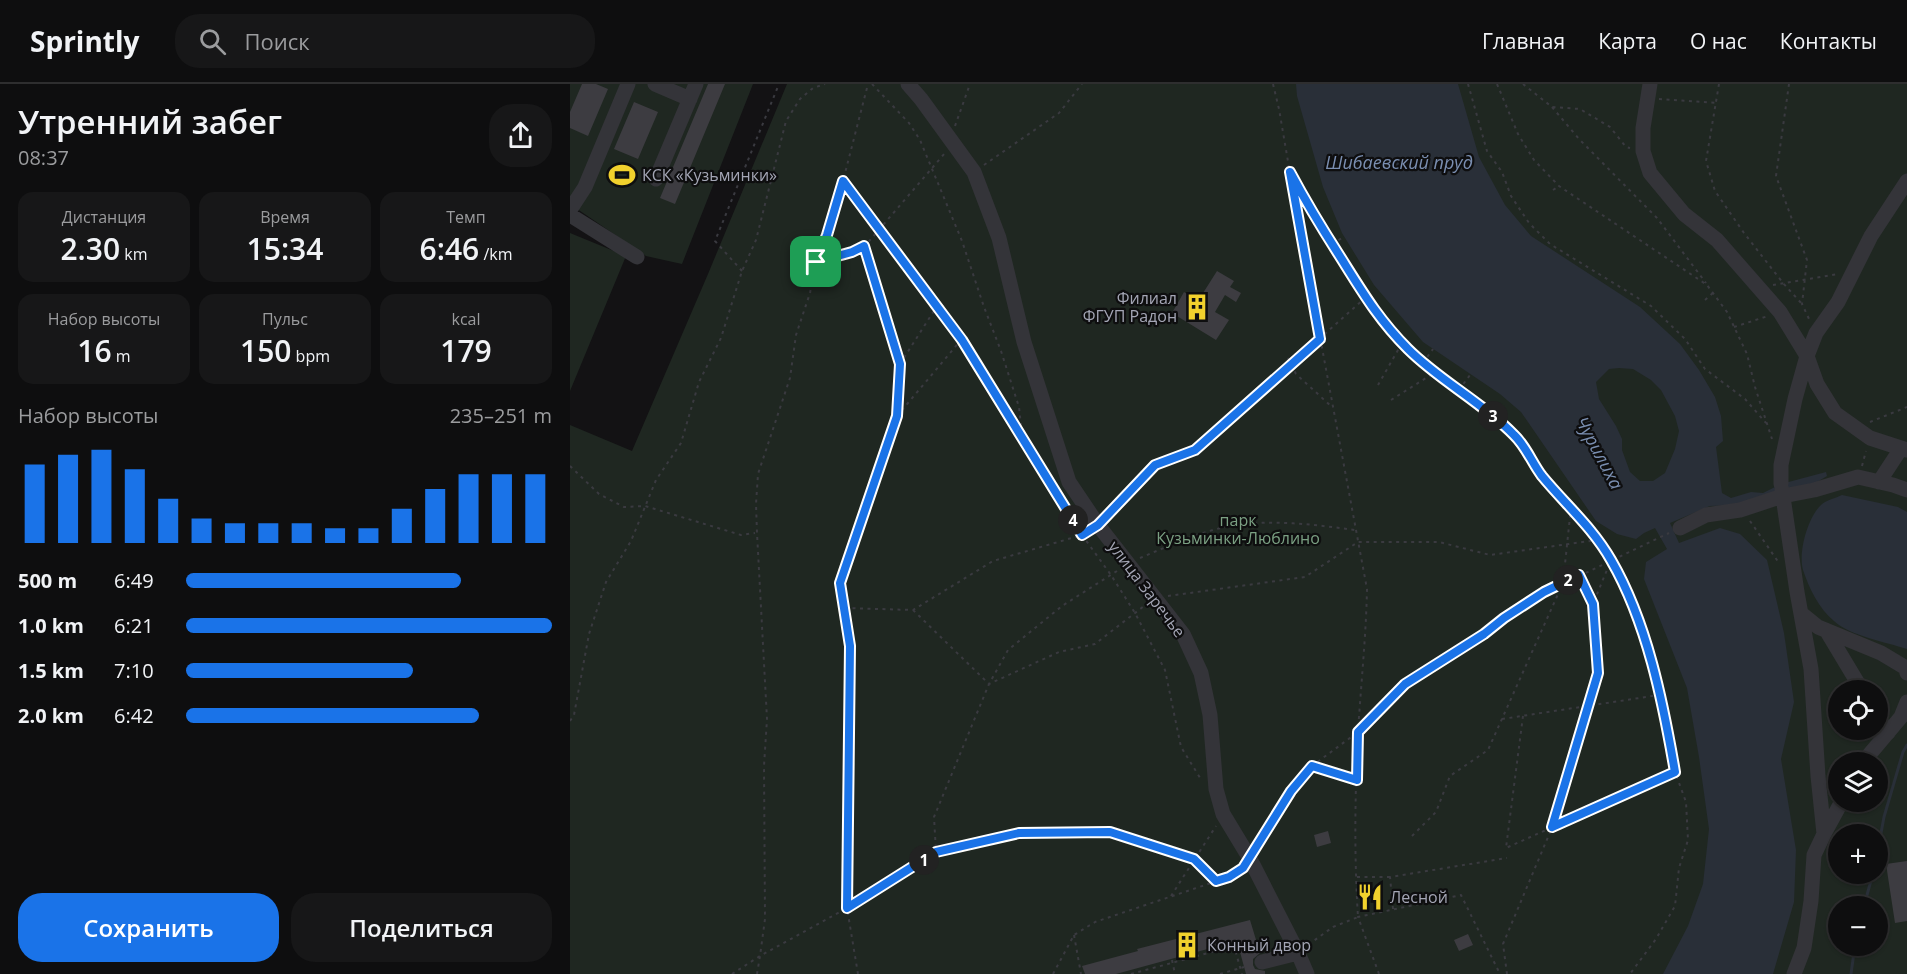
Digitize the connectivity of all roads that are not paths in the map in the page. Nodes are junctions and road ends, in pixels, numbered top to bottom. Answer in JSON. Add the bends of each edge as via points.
{"nodes":[{"id":1,"x":628,"y":84,"type":"edge"},
{"id":2,"x":654,"y":84,"type":"edge"},
{"id":3,"x":696,"y":84,"type":"edge"},
{"id":4,"x":908,"y":84,"type":"edge"},
{"id":5,"x":1649,"y":91,"type":"edge"},
{"id":6,"x":690,"y":99,"type":"junction"},
{"id":7,"x":656,"y":179,"type":"dead end"},
{"id":8,"x":1907,"y":182,"type":"edge"},
{"id":9,"x":570,"y":210,"type":"edge"},
{"id":10,"x":570,"y":215,"type":"edge"},
{"id":11,"x":637,"y":257,"type":"dead end"},
{"id":12,"x":1807,"y":356,"type":"junction"},
{"id":13,"x":1903,"y":452,"type":"edge"},
{"id":14,"x":1879,"y":482,"type":"junction"},
{"id":15,"x":1782,"y":490,"type":"junction"},
{"id":16,"x":1907,"y":490,"type":"edge"},
{"id":17,"x":1680,"y":528,"type":"dead end"},
{"id":18,"x":1802,"y":614,"type":"junction"},
{"id":19,"x":1826,"y":630,"type":"junction"},
{"id":20,"x":1907,"y":673,"type":"edge"},
{"id":21,"x":1856,"y":680,"type":"edge"},
{"id":22,"x":1907,"y":702,"type":"edge"},
{"id":23,"x":1888,"y":733,"type":"edge"},
{"id":24,"x":1882,"y":740,"type":"edge"},
{"id":25,"x":1872,"y":752,"type":"edge"},
{"id":26,"x":1836,"y":812,"type":"edge"},
{"id":27,"x":1824,"y":834,"type":"junction"},
{"id":28,"x":1298,"y":953,"type":"junction"},
{"id":29,"x":1262,"y":963,"type":"dead end"},
{"id":30,"x":1307,"y":974,"type":"edge"},
{"id":31,"x":1794,"y":974,"type":"edge"}],
"edges":[{"from":1,"to":9,"type":"street","via":[[585,187]]},
{"from":2,"to":6,"type":"street"},
{"from":3,"to":6,"type":"street"},
{"from":4,"to":28,"type":"street","name":"улица Заречье","via":[[974,172],[999,238],[1024,342],[1069,482],[1183,634],[1201,673],[1210,715],[1216,789],[1223,814]]},
{"from":5,"to":12,"type":"street","via":[[1643,151],[1650,173],[1684,214],[1717,240],[1758,287]]},
{"from":6,"to":7,"type":"street"},
{"from":8,"to":12,"type":"street","via":[[1816,333]]},
{"from":10,"to":11,"type":"street"},
{"from":12,"to":13,"type":"street","via":[[1817,384],[1835,413],[1870,438]]},
{"from":12,"to":15,"type":"street","via":[[1781,465]]},
{"from":13,"to":14,"type":"street"},
{"from":14,"to":15,"type":"street","via":[[1858,477],[1814,490]]},
{"from":14,"to":16,"type":"street"},
{"from":15,"to":17,"type":"street","via":[[1740,510],[1706,515]]},
{"from":15,"to":18,"type":"street"},
{"from":18,"to":19,"type":"street"},
{"from":18,"to":27,"type":"street","via":[[1811,669]]},
{"from":19,"to":20,"type":"street","via":[[1881,653],[1906,668]]},
{"from":19,"to":21,"type":"street"},
{"from":22,"to":23,"type":"street"},
{"from":24,"to":25,"type":"street"},
{"from":26,"to":27,"type":"street"},
{"from":27,"to":31,"type":"street","via":[[1814,855],[1804,948]]},
{"from":28,"to":29,"type":"street"},
{"from":28,"to":30,"type":"street","name":"улица Заречье"}]}
